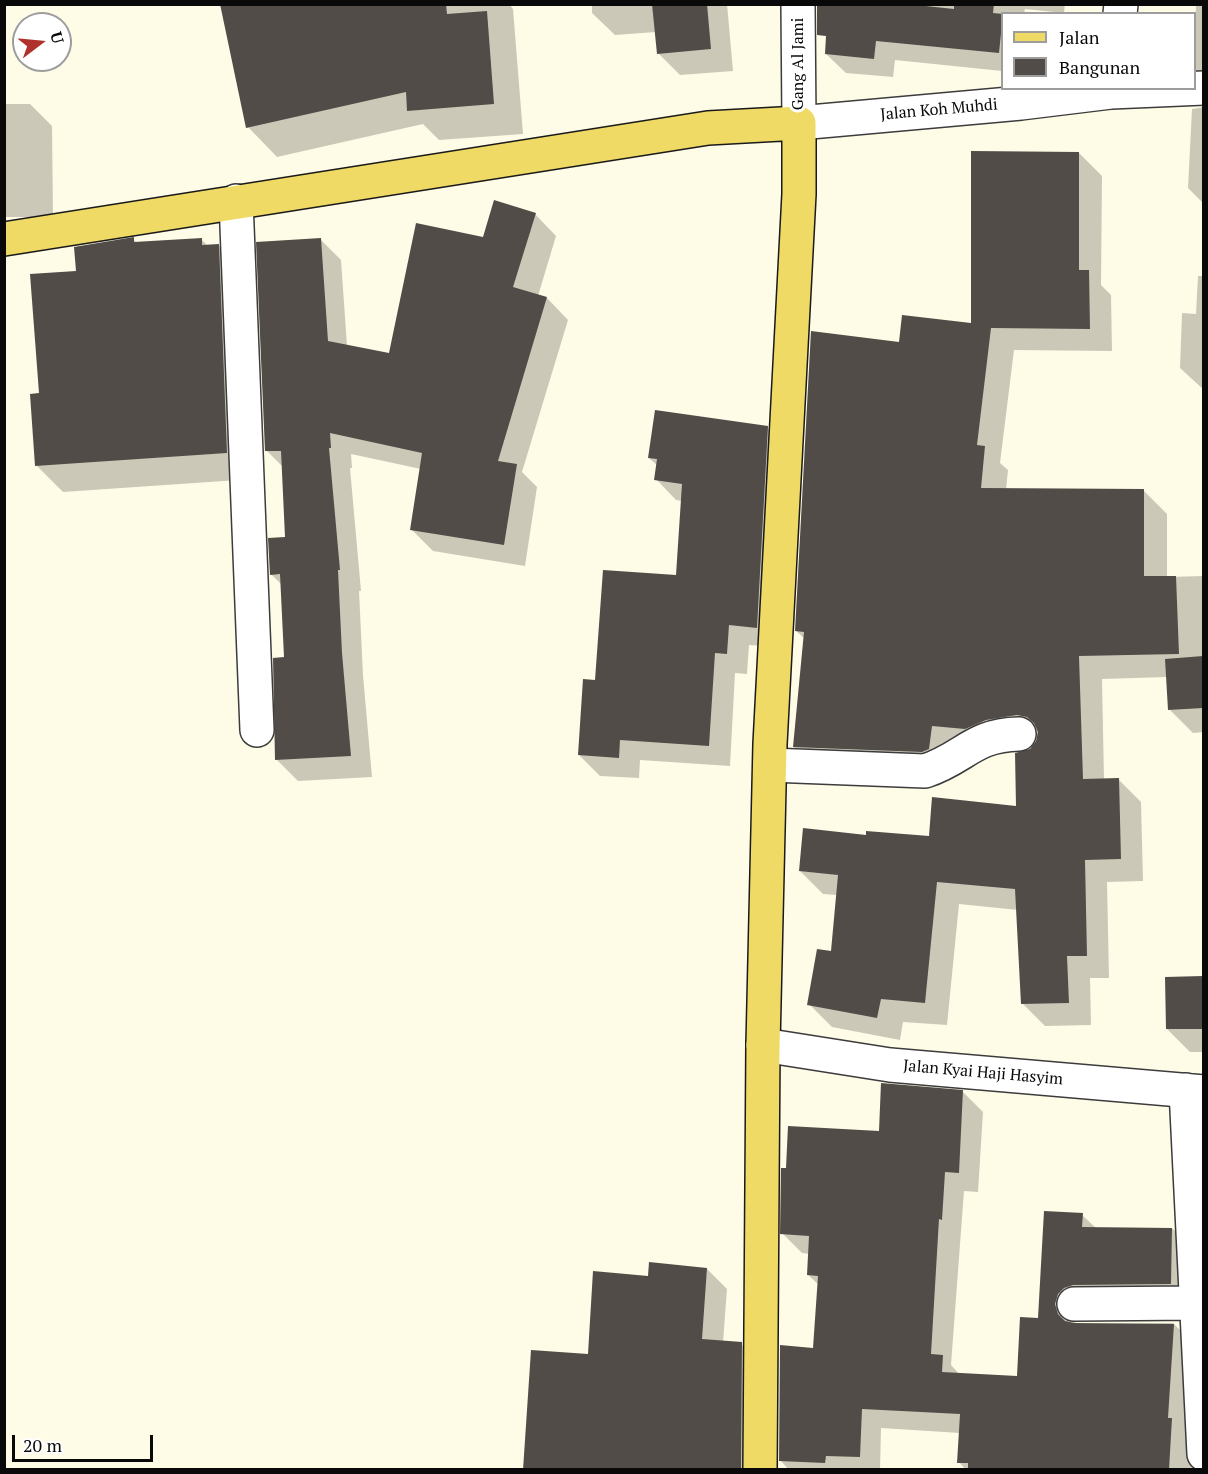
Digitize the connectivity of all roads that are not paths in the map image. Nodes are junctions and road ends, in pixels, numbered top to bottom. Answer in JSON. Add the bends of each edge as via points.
{"nodes":[{"id":1,"x":798,"y":4,"type":"edge"},
{"id":2,"x":1111,"y":90,"type":"edge"},
{"id":3,"x":799,"y":123,"type":"junction"},
{"id":4,"x":236,"y":201,"type":"junction"},
{"id":5,"x":4,"y":238,"type":"edge"},
{"id":6,"x":257,"y":730,"type":"dead end"},
{"id":7,"x":1019,"y":734,"type":"dead end"},
{"id":8,"x":770,"y":765,"type":"junction"},
{"id":9,"x":763,"y":1045,"type":"junction"},
{"id":10,"x":1195,"y":1091,"type":"edge"},
{"id":11,"x":1074,"y":1304,"type":"dead end"},
{"id":12,"x":1197,"y":1304,"type":"junction"},
{"id":13,"x":1203,"y":1454,"type":"edge"},
{"id":14,"x":760,"y":1470,"type":"edge"}],
"edges":[{"from":1,"to":3,"type":"street","name":"Gang Al Jami"},
{"from":2,"to":3,"type":"street","name":"Jalan Koh Muhdi","via":[[1021,103]]},
{"from":3,"to":4,"type":"main road","via":[[708,128]]},
{"from":3,"to":8,"type":"main road","via":[[799,194]]},
{"from":4,"to":5,"type":"main road"},
{"from":4,"to":6,"type":"street"},
{"from":7,"to":8,"type":"street","via":[[998,734],[981,740],[943,765],[925,771]]},
{"from":8,"to":9,"type":"main road"},
{"from":9,"to":10,"type":"street","name":"Jalan Kyai Haji Hasyim","via":[[890,1065]]},
{"from":9,"to":14,"type":"main road"},
{"from":10,"to":12,"type":"street"},
{"from":11,"to":12,"type":"street"},
{"from":12,"to":13,"type":"street"}]}
